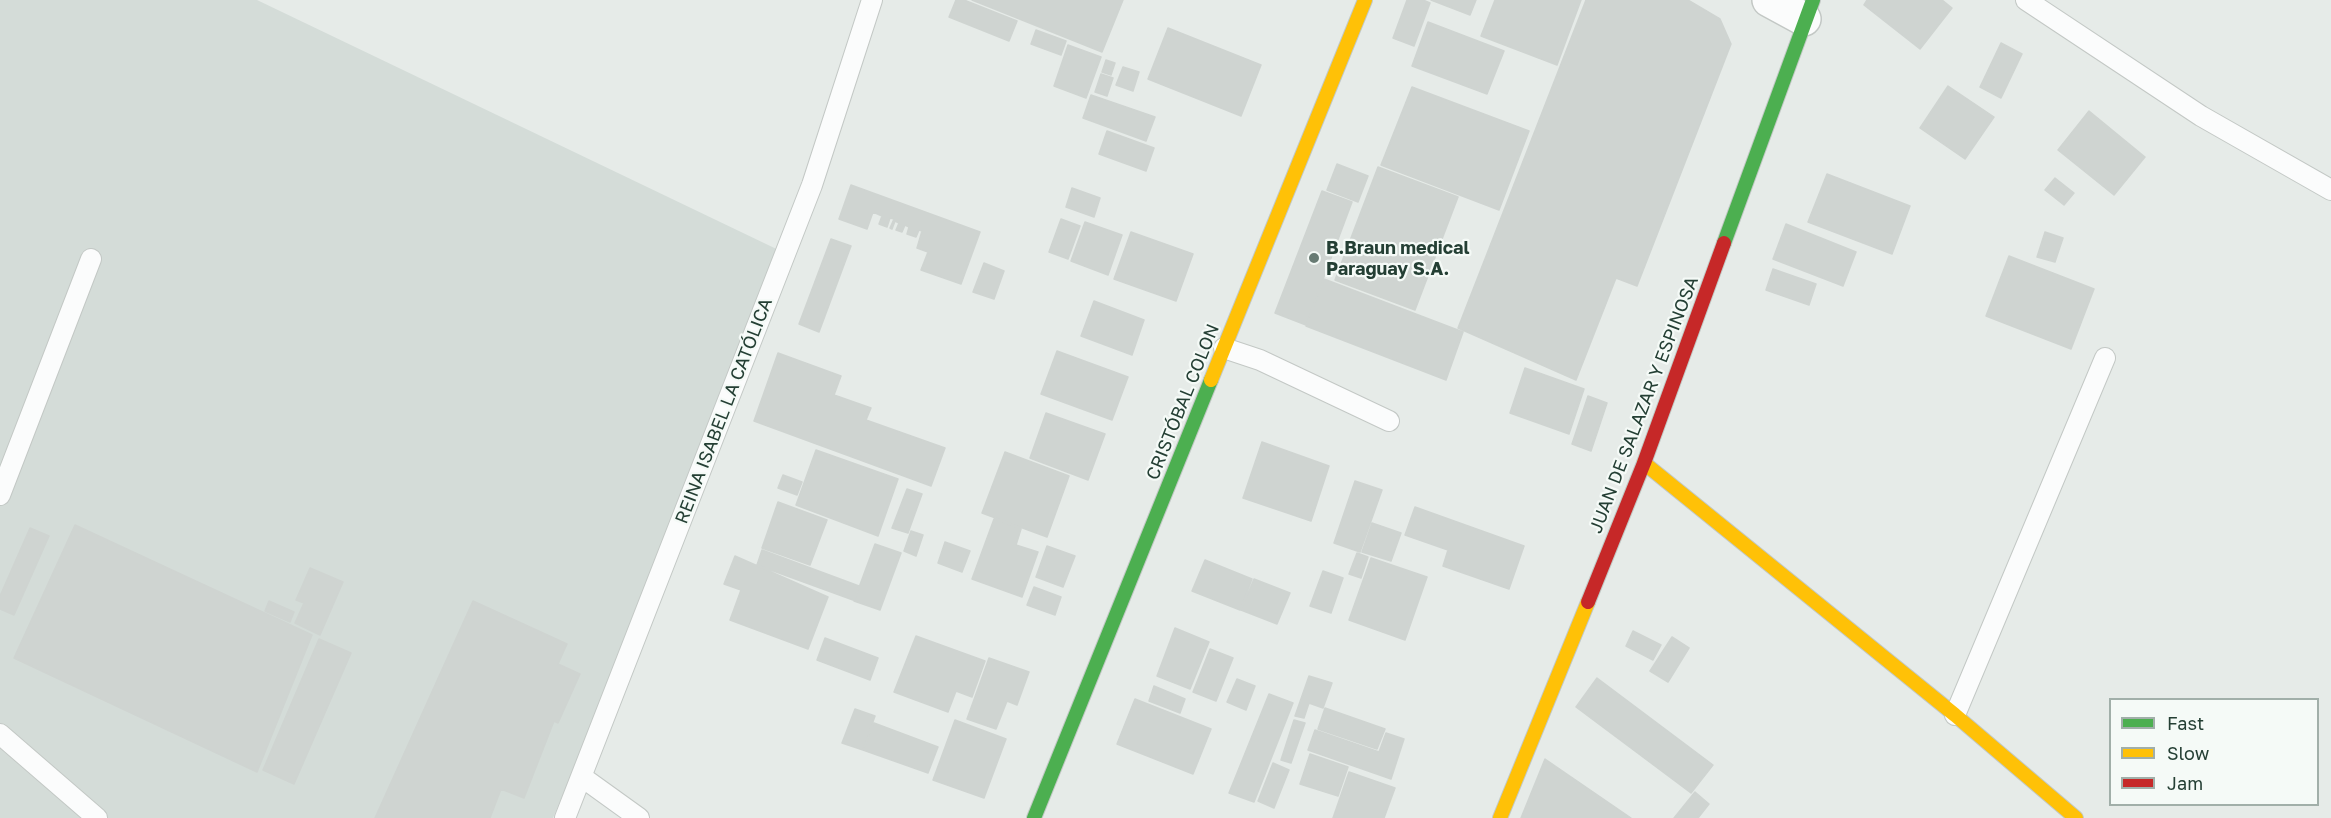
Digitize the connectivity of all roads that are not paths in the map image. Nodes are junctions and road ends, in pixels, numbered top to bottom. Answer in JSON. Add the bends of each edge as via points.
{"nodes":[{"id":1,"x":872,"y":0,"type":"edge"},
{"id":2,"x":1365,"y":0,"type":"edge"},
{"id":3,"x":1769,"y":0,"type":"edge"},
{"id":4,"x":2026,"y":0,"type":"edge"},
{"id":5,"x":1809,"y":10,"type":"edge"},
{"id":6,"x":2331,"y":190,"type":"edge"},
{"id":7,"x":91,"y":260,"type":"dead end"},
{"id":8,"x":1224,"y":348,"type":"junction"},
{"id":9,"x":2105,"y":358,"type":"dead end"},
{"id":10,"x":1389,"y":422,"type":"dead end"},
{"id":11,"x":1644,"y":463,"type":"junction"},
{"id":12,"x":0,"y":495,"type":"edge"},
{"id":13,"x":1955,"y":715,"type":"junction"},
{"id":14,"x":0,"y":734,"type":"edge"},
{"id":15,"x":582,"y":777,"type":"junction"},
{"id":16,"x":97,"y":818,"type":"edge"},
{"id":17,"x":565,"y":818,"type":"edge"},
{"id":18,"x":639,"y":818,"type":"edge"},
{"id":19,"x":1034,"y":818,"type":"edge"},
{"id":20,"x":1500,"y":818,"type":"edge"},
{"id":21,"x":2076,"y":818,"type":"edge"}],
"edges":[{"from":1,"to":15,"type":"lane","name":"REINA ISABEL LA CATÓLICA","via":[[812,185]]},
{"from":2,"to":8,"type":"street","name":"CRISTÓBAL COLON"},
{"from":3,"to":5,"type":"street"},
{"from":4,"to":6,"type":"lane","via":[[2201,116]]},
{"from":5,"to":11,"type":"street","name":"JUAN DE SALAZAR Y ESPINOSA"},
{"from":7,"to":12,"type":"lane"},
{"from":8,"to":10,"type":"lane","via":[[1260,360]]},
{"from":8,"to":19,"type":"street","name":"CRISTÓBAL COLON"},
{"from":9,"to":13,"type":"lane"},
{"from":11,"to":13,"type":"street"},
{"from":11,"to":20,"type":"street","name":"JUAN DE SALAZAR Y ESPINOSA"},
{"from":13,"to":21,"type":"street"},
{"from":14,"to":16,"type":"lane"},
{"from":15,"to":17,"type":"lane","name":"REINA ISABEL LA CATÓLICA"},
{"from":15,"to":18,"type":"lane"}]}
